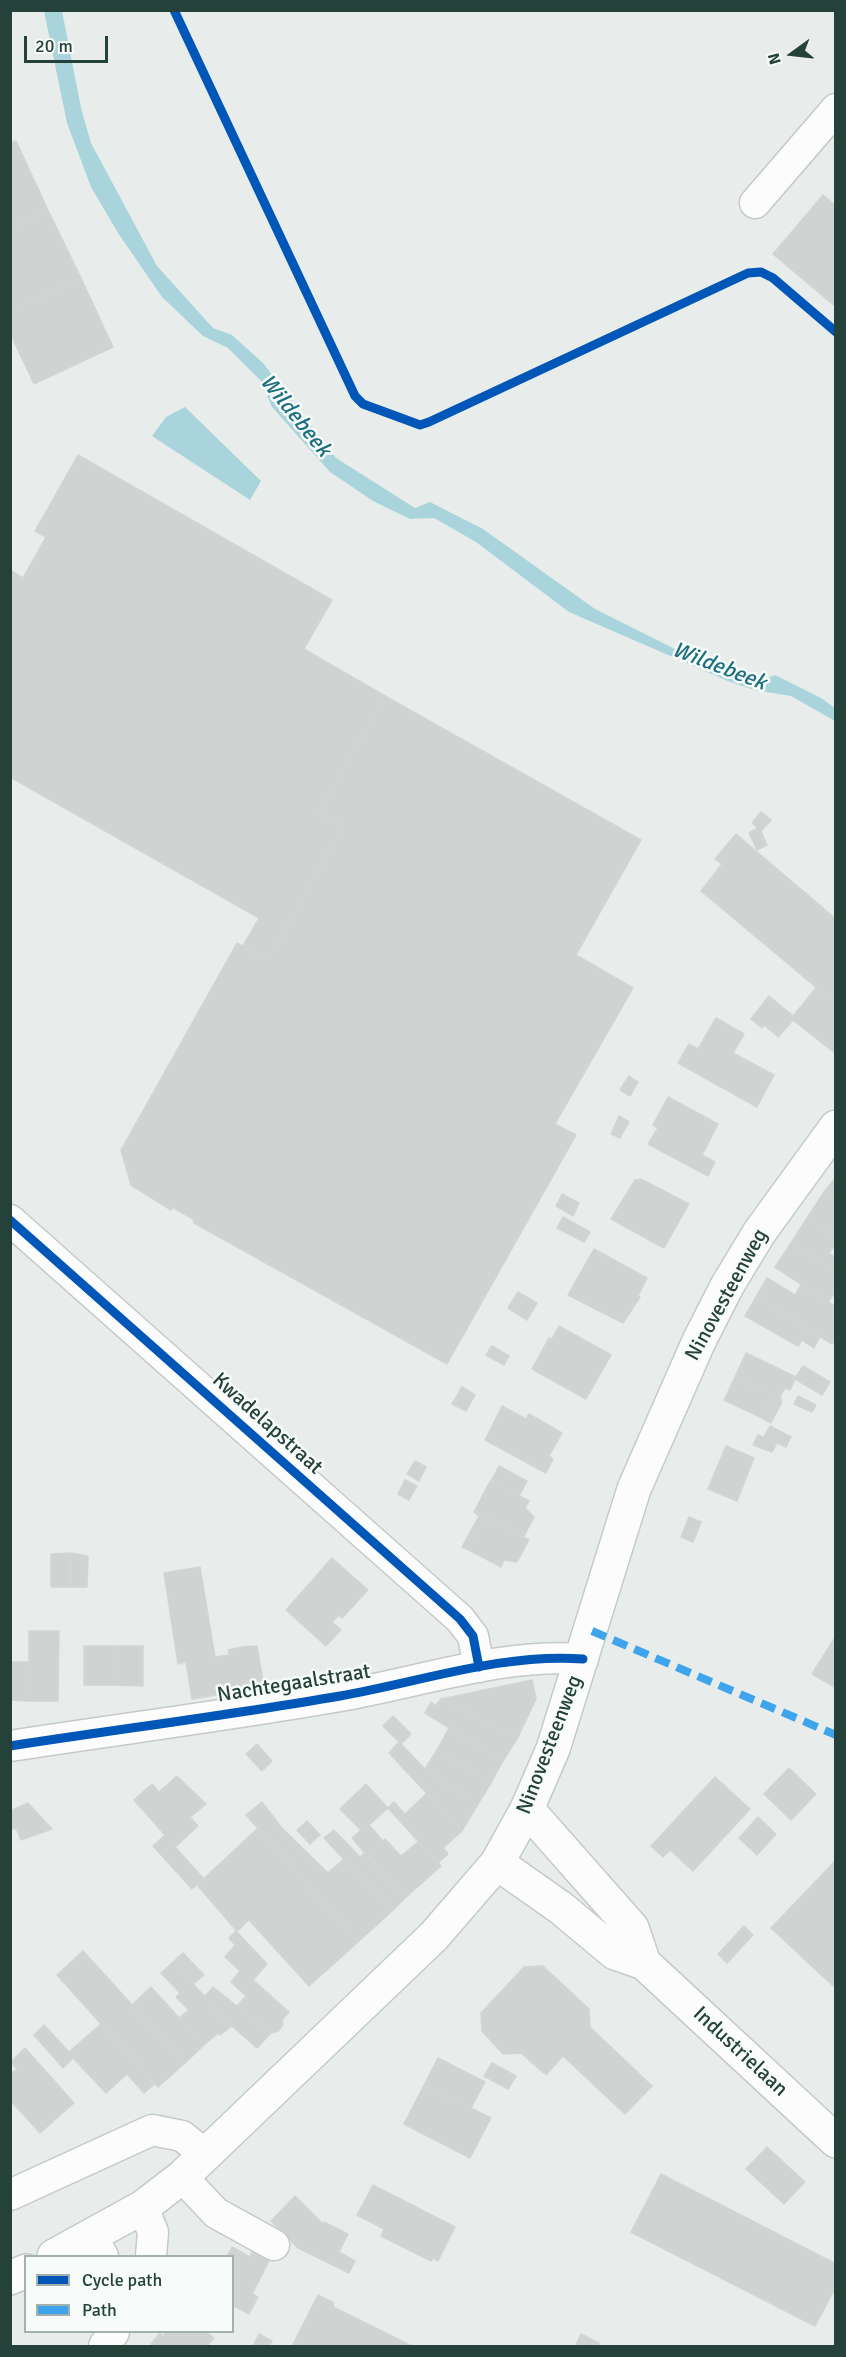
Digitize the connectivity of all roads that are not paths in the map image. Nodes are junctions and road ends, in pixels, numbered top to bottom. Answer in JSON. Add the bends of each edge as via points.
{"nodes":[{"id":1,"x":831,"y":124,"type":"edge"},
{"id":2,"x":755,"y":203,"type":"dead end"},
{"id":3,"x":836,"y":1127,"type":"edge"},
{"id":4,"x":10,"y":1220,"type":"edge"},
{"id":5,"x":584,"y":1659,"type":"junction"},
{"id":6,"x":479,"y":1667,"type":"junction"},
{"id":7,"x":10,"y":1746,"type":"edge"},
{"id":8,"x":527,"y":1809,"type":"junction"},
{"id":9,"x":497,"y":1863,"type":"junction"},
{"id":10,"x":644,"y":1963,"type":"junction"},
{"id":11,"x":836,"y":2141,"type":"edge"},
{"id":12,"x":206,"y":2155,"type":"junction"},
{"id":13,"x":182,"y":2177,"type":"junction"},
{"id":14,"x":10,"y":2195,"type":"edge"},
{"id":15,"x":143,"y":2207,"type":"junction"},
{"id":16,"x":274,"y":2245,"type":"dead end"},
{"id":17,"x":98,"y":2247,"type":"edge"},
{"id":18,"x":59,"y":2255,"type":"edge"},
{"id":19,"x":151,"y":2255,"type":"edge"},
{"id":20,"x":24,"y":2272,"type":"edge"},
{"id":21,"x":10,"y":2278,"type":"edge"},
{"id":22,"x":113,"y":2333,"type":"edge"},
{"id":23,"x":105,"y":2346,"type":"edge"}],
"edges":[{"from":1,"to":2,"type":"street"},
{"from":3,"to":5,"type":"main road","name":"Ninovesteenweg","via":[[759,1233],[699,1341],[634,1489]]},
{"from":4,"to":6,"type":"street","name":"Kwadelapstraat","via":[[460,1619],[472,1636]]},
{"from":5,"to":6,"type":"street","name":"Nachtegaalstraat","via":[[553,1657]]},
{"from":5,"to":8,"type":"main road","name":"Ninovesteenweg","via":[[554,1749]]},
{"from":6,"to":7,"type":"street","name":"Nachtegaalstraat","via":[[342,1696]]},
{"from":8,"to":9,"type":"main road","name":"Ninovesteenweg"},
{"from":8,"to":10,"type":"main road","name":"Industrielaan","via":[[632,1928]]},
{"from":9,"to":10,"type":"main road","name":"Industrielaan","via":[[561,1908],[615,1953]]},
{"from":9,"to":12,"type":"main road","name":"Ninovesteenweg","via":[[434,1936]]},
{"from":10,"to":11,"type":"main road","name":"Industrielaan"},
{"from":12,"to":13,"type":"main road","name":"Ninovesteenweg"},
{"from":12,"to":14,"type":"street","via":[[182,2136],[152,2130]]},
{"from":13,"to":15,"type":"main road","name":"Ninovesteenweg"},
{"from":13,"to":16,"type":"street","via":[[216,2213]]},
{"from":15,"to":17,"type":"main road","name":"Ninovesteenweg"},
{"from":15,"to":19,"type":"street","via":[[153,2232]]},
{"from":17,"to":18,"type":"main road","name":"Ninovesteenweg"},
{"from":20,"to":21,"type":"main road"},
{"from":22,"to":23,"type":"street"}]}
